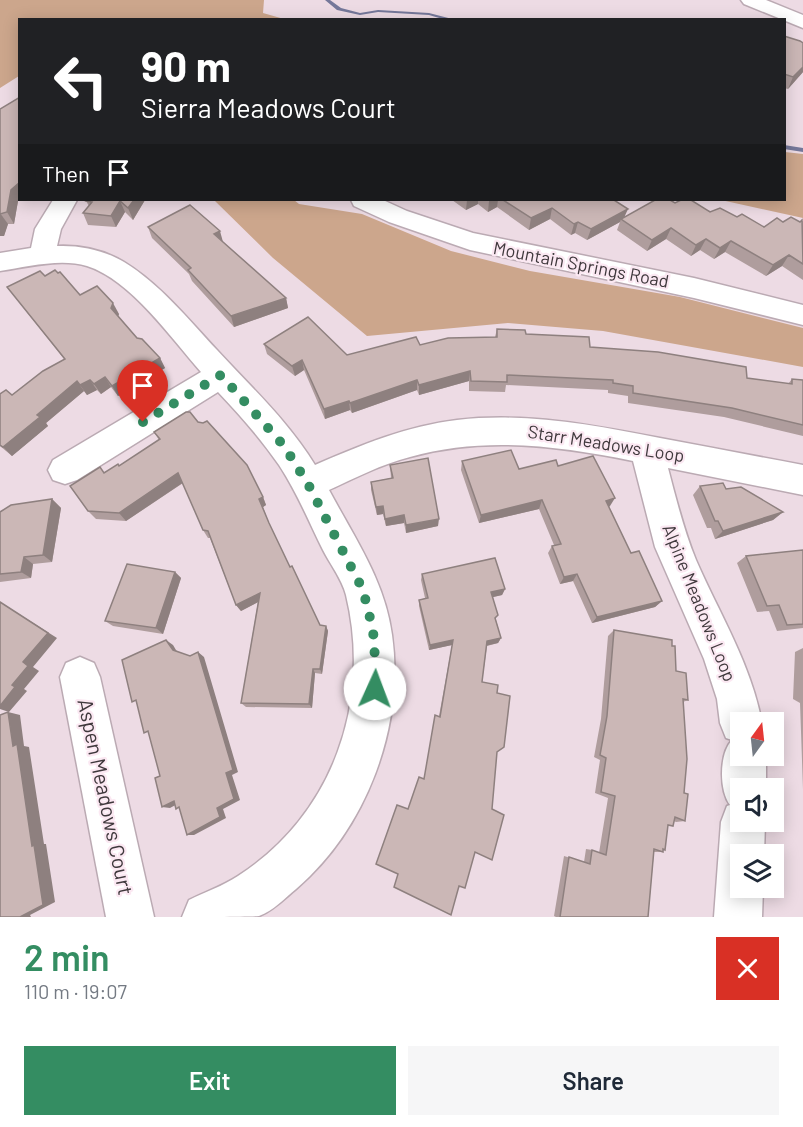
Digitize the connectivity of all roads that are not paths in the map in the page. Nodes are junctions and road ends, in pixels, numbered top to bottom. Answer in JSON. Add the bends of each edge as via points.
{"nodes":[{"id":1,"x":750,"y":0,"type":"edge"},
{"id":2,"x":803,"y":22,"type":"edge"},
{"id":3,"x":64,"y":201,"type":"edge"},
{"id":4,"x":365,"y":201,"type":"edge"},
{"id":5,"x":42,"y":256,"type":"junction"},
{"id":6,"x":0,"y":262,"type":"edge"},
{"id":7,"x":803,"y":315,"type":"edge"},
{"id":8,"x":221,"y":375,"type":"junction"},
{"id":9,"x":647,"y":449,"type":"junction"},
{"id":10,"x":65,"y":470,"type":"dead end"},
{"id":11,"x":803,"y":480,"type":"edge"},
{"id":12,"x":308,"y":484,"type":"junction"},
{"id":13,"x":80,"y":676,"type":"dead end"},
{"id":14,"x":740,"y":712,"type":"edge"},
{"id":15,"x":739,"y":898,"type":"edge"},
{"id":16,"x":130,"y":917,"type":"edge"},
{"id":17,"x":206,"y":917,"type":"edge"},
{"id":18,"x":738,"y":917,"type":"edge"}],
"edges":[{"from":1,"to":2,"type":"street"},
{"from":3,"to":5,"type":"street","via":[[48,229]]},
{"from":4,"to":7,"type":"street","name":"Mountain Springs Road","via":[[416,224],[523,256],[657,280]]},
{"from":5,"to":6,"type":"street"},
{"from":5,"to":8,"type":"street","via":[[94,259],[129,276]]},
{"from":8,"to":10,"type":"street"},
{"from":8,"to":12,"type":"street","via":[[284,446]]},
{"from":9,"to":11,"type":"street","name":"Starr Meadows Loop"},
{"from":9,"to":12,"type":"street","name":"Starr Meadows Loop","via":[[556,432],[467,432],[380,452]]},
{"from":9,"to":14,"type":"street","name":"Alpine Meadows Loop","via":[[673,548],[724,657]]},
{"from":12,"to":17,"type":"street","via":[[363,590],[373,630],[376,673],[371,722],[356,770],[333,814],[299,856],[259,891]]},
{"from":13,"to":16,"type":"street","name":"Aspen Meadows Court"},
{"from":15,"to":18,"type":"street"}]}
